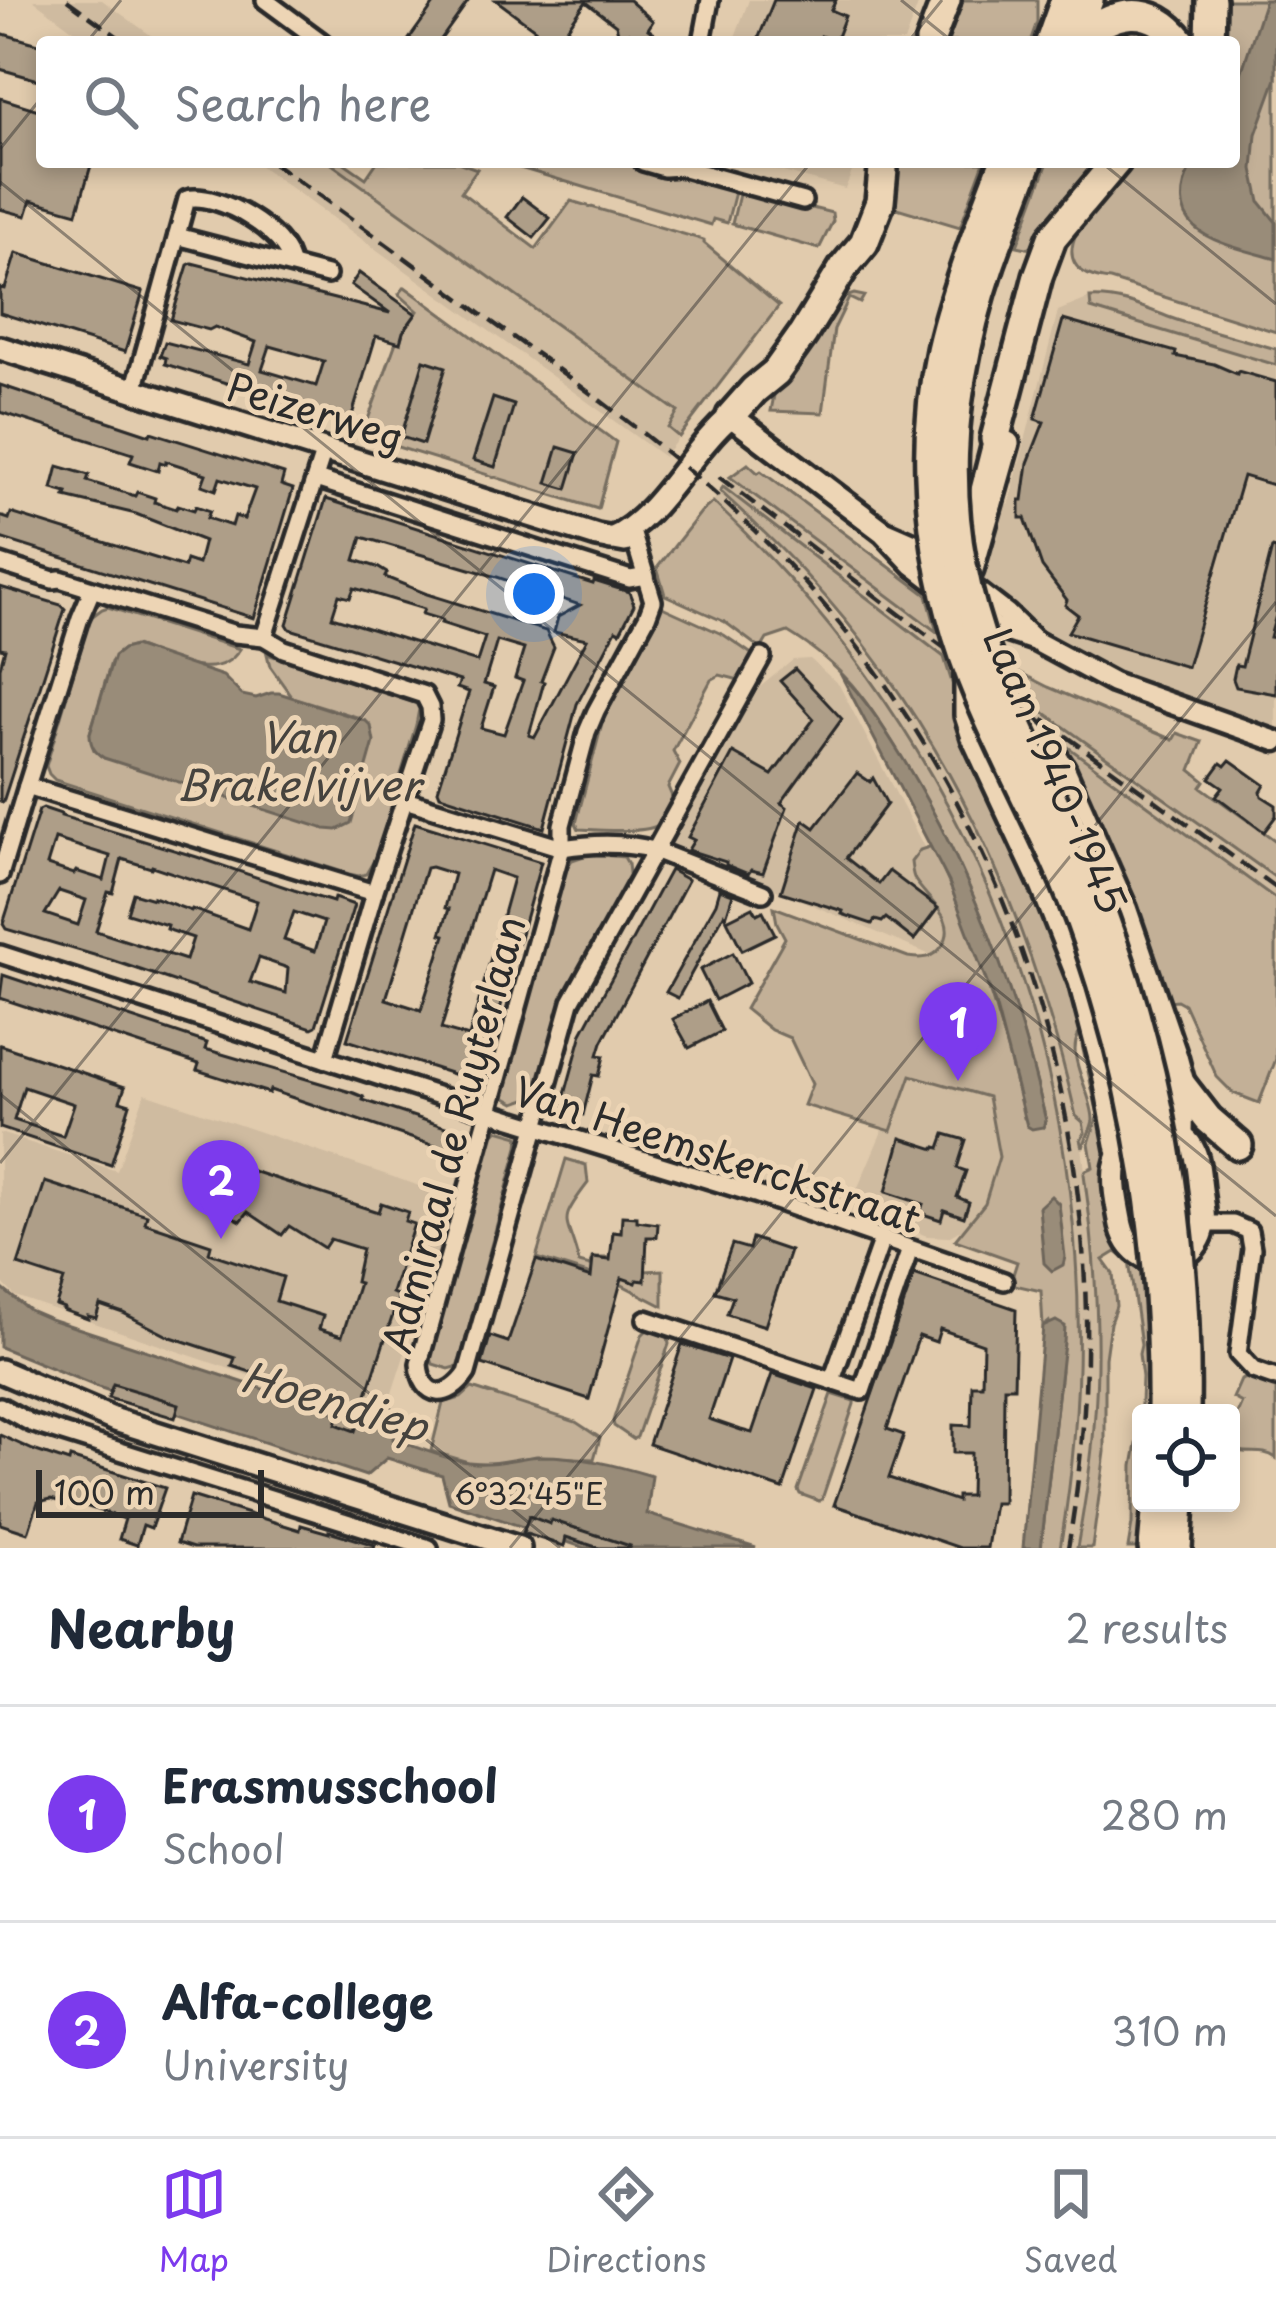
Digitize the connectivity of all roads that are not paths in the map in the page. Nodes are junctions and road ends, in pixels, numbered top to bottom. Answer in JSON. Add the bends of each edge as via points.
{"nodes":[{"id":1,"x":265,"y":0,"type":"edge"},
{"id":2,"x":710,"y":0,"type":"edge"},
{"id":3,"x":946,"y":0,"type":"edge"},
{"id":4,"x":1045,"y":0,"type":"edge"},
{"id":5,"x":1066,"y":0,"type":"edge"},
{"id":6,"x":1089,"y":0,"type":"edge"},
{"id":7,"x":1211,"y":0,"type":"edge"},
{"id":8,"x":314,"y":36,"type":"edge"},
{"id":9,"x":704,"y":36,"type":"edge"},
{"id":10,"x":932,"y":36,"type":"edge"},
{"id":11,"x":1048,"y":36,"type":"edge"},
{"id":12,"x":1051,"y":36,"type":"edge"},
{"id":13,"x":1076,"y":36,"type":"edge"},
{"id":14,"x":1082,"y":36,"type":"edge"},
{"id":15,"x":1177,"y":36,"type":"edge"},
{"id":16,"x":1210,"y":36,"type":"edge"},
{"id":17,"x":690,"y":168,"type":"edge"},
{"id":18,"x":884,"y":168,"type":"edge"},
{"id":19,"x":1003,"y":168,"type":"edge"},
{"id":20,"x":1025,"y":168,"type":"edge"},
{"id":21,"x":1111,"y":168,"type":"edge"},
{"id":22,"x":803,"y":201,"type":"dead end"},
{"id":23,"x":993,"y":224,"type":"junction"},
{"id":24,"x":177,"y":236,"type":"junction"},
{"id":25,"x":291,"y":265,"type":"junction"},
{"id":26,"x":327,"y":275,"type":"dead end"},
{"id":27,"x":0,"y":348,"type":"edge"},
{"id":28,"x":134,"y":390,"type":"junction"},
{"id":29,"x":736,"y":421,"type":"junction"},
{"id":30,"x":1001,"y":441,"type":"joint"},
{"id":31,"x":324,"y":450,"type":"junction"},
{"id":32,"x":316,"y":479,"type":"junction"},
{"id":33,"x":625,"y":535,"type":"junction"},
{"id":34,"x":0,"y":563,"type":"edge"},
{"id":35,"x":646,"y":576,"type":"junction"},
{"id":36,"x":956,"y":582,"type":"junction"},
{"id":37,"x":92,"y":590,"type":"junction"},
{"id":38,"x":264,"y":637,"type":"junction"},
{"id":39,"x":762,"y":657,"type":"dead end"},
{"id":40,"x":969,"y":671,"type":"junction"},
{"id":41,"x":1015,"y":719,"type":"junction"},
{"id":42,"x":1276,"y":741,"type":"edge"},
{"id":43,"x":28,"y":786,"type":"junction"},
{"id":44,"x":405,"y":800,"type":"junction"},
{"id":45,"x":562,"y":848,"type":"junction"},
{"id":46,"x":654,"y":850,"type":"junction"},
{"id":47,"x":0,"y":875,"type":"edge"},
{"id":48,"x":374,"y":892,"type":"junction"},
{"id":49,"x":763,"y":893,"type":"dead end"},
{"id":50,"x":0,"y":954,"type":"edge"},
{"id":51,"x":325,"y":1059,"type":"junction"},
{"id":52,"x":1176,"y":1070,"type":"junction"},
{"id":53,"x":489,"y":1112,"type":"junction"},
{"id":54,"x":535,"y":1126,"type":"junction"},
{"id":55,"x":1180,"y":1135,"type":"junction"},
{"id":56,"x":1238,"y":1145,"type":"dead end"},
{"id":57,"x":1121,"y":1148,"type":"junction"},
{"id":58,"x":1204,"y":1224,"type":"junction"},
{"id":59,"x":882,"y":1239,"type":"junction"},
{"id":60,"x":910,"y":1250,"type":"junction"},
{"id":61,"x":1182,"y":1258,"type":"junction"},
{"id":62,"x":1152,"y":1260,"type":"junction"},
{"id":63,"x":1004,"y":1281,"type":"dead end"},
{"id":64,"x":646,"y":1318,"type":"dead end"},
{"id":65,"x":0,"y":1371,"type":"edge"},
{"id":66,"x":1276,"y":1378,"type":"edge"},
{"id":67,"x":832,"y":1380,"type":"junction"},
{"id":68,"x":0,"y":1381,"type":"edge"},
{"id":69,"x":1160,"y":1404,"type":"edge"},
{"id":70,"x":1160,"y":1404,"type":"edge"},
{"id":71,"x":1186,"y":1404,"type":"edge"},
{"id":72,"x":1186,"y":1404,"type":"edge"},
{"id":73,"x":0,"y":1406,"type":"edge"},
{"id":74,"x":1155,"y":1512,"type":"edge"},
{"id":75,"x":1181,"y":1512,"type":"edge"},
{"id":76,"x":380,"y":1540,"type":"edge"},
{"id":77,"x":421,"y":1547,"type":"edge"},
{"id":78,"x":487,"y":1548,"type":"edge"},
{"id":79,"x":519,"y":1548,"type":"edge"},
{"id":80,"x":1151,"y":1548,"type":"edge"},
{"id":81,"x":1178,"y":1548,"type":"edge"}],
"edges":[{"from":1,"to":8,"type":"street"},
{"from":2,"to":9,"type":"street"},
{"from":3,"to":10,"type":"highway"},
{"from":4,"to":11,"type":"highway"},
{"from":5,"to":12,"type":"highway"},
{"from":6,"to":13,"type":"highway"},
{"from":7,"to":16,"type":"highway"},
{"from":14,"to":15,"type":"highway","via":[[1126,9],[1160,16]]},
{"from":17,"to":22,"type":"street"},
{"from":18,"to":29,"type":"highway","via":[[864,243],[766,398]]},
{"from":19,"to":23,"type":"highway","name":"Laan 1940-1945"},
{"from":20,"to":23,"type":"highway","name":"Laan 1940-1945"},
{"from":21,"to":30,"type":"highway","via":[[1074,212]]},
{"from":23,"to":40,"type":"highway","name":"Laan 1940-1945","bridge":true,"via":[[947,325],[932,424],[937,547]]},
{"from":23,"to":41,"type":"highway","name":"Laan 1940-1945","bridge":true,"via":[[962,365],[954,497],[969,598]]},
{"from":24,"to":25,"type":"street"},
{"from":24,"to":25,"type":"street","via":[[187,199],[200,196],[258,224],[288,249]]},
{"from":24,"to":28,"type":"street"},
{"from":25,"to":26,"type":"street"},
{"from":27,"to":28,"type":"main road","name":"Peizerweg"},
{"from":28,"to":31,"type":"main road","name":"Peizerweg"},
{"from":29,"to":33,"type":"main road","via":[[649,532]]},
{"from":29,"to":36,"type":"main road","via":[[884,532],[922,549]]},
{"from":30,"to":36,"type":"main road"},
{"from":31,"to":32,"type":"street"},
{"from":31,"to":33,"type":"main road","name":"Peizerweg"},
{"from":32,"to":35,"type":"street","name":"Peizerweg","via":[[630,579]]},
{"from":32,"to":38,"type":"street"},
{"from":33,"to":35,"type":"street","name":"Admiraal de Ruyterlaan"},
{"from":34,"to":37,"type":"street"},
{"from":35,"to":45,"type":"street","name":"Admiraal de Ruyterlaan","via":[[653,601],[587,732]]},
{"from":36,"to":42,"type":"street","via":[[996,628],[1113,683]]},
{"from":37,"to":38,"type":"street"},
{"from":37,"to":43,"type":"street"},
{"from":38,"to":44,"type":"street","via":[[424,695],[431,720]]},
{"from":39,"to":46,"type":"street","name":"Admiraal de Ruyterlaan"},
{"from":40,"to":57,"type":"highway","via":[[969,715],[1083,981]]},
{"from":40,"to":69,"type":"highway","name":"Laan 1940-1945","bridge":true,"via":[[1085,932],[1119,1038],[1152,1216]]},
{"from":41,"to":52,"type":"highway","via":[[1048,750],[1083,814]]},
{"from":41,"to":71,"type":"highway","name":"Laan 1940-1945","bridge":true,"via":[[1090,883],[1147,1058],[1175,1217]]},
{"from":43,"to":47,"type":"street"},
{"from":43,"to":48,"type":"street"},
{"from":44,"to":45,"type":"street"},
{"from":44,"to":48,"type":"street"},
{"from":45,"to":46,"type":"street"},
{"from":45,"to":53,"type":"street","name":"Admiraal de Ruyterlaan"},
{"from":46,"to":49,"type":"street"},
{"from":46,"to":54,"type":"street","name":"Admiraal de Ruyterlaan","via":[[572,1002]]},
{"from":48,"to":51,"type":"street"},
{"from":50,"to":51,"type":"street","name":"Van Heemskerckstraat"},
{"from":51,"to":53,"type":"street","name":"Van Heemskerckstraat"},
{"from":52,"to":55,"type":"highway"},
{"from":52,"to":56,"type":"highway","via":[[1208,1119]]},
{"from":53,"to":54,"type":"street","name":"Van Heemskerckstraat"},
{"from":53,"to":54,"type":"street","name":"Admiraal de Ruyterlaan","via":[[419,1364],[422,1381],[437,1392],[453,1390],[467,1373]]},
{"from":54,"to":59,"type":"street","name":"Van Heemskerckstraat"},
{"from":55,"to":57,"type":"main road","via":[[1148,1131]]},
{"from":55,"to":58,"type":"main road","via":[[1195,1154]]},
{"from":57,"to":62,"type":"main road","via":[[1114,1166],[1122,1227],[1131,1248]]},
{"from":58,"to":61,"type":"main road"},
{"from":58,"to":66,"type":"street","via":[[1249,1232],[1238,1354]]},
{"from":59,"to":60,"type":"street","name":"Van Heemskerckstraat"},
{"from":59,"to":67,"type":"street"},
{"from":60,"to":63,"type":"street","name":"Van Heemskerckstraat"},
{"from":60,"to":67,"type":"street","via":[[862,1390]]},
{"from":61,"to":62,"type":"main road"},
{"from":61,"to":72,"type":"main road","name":"Laan 1940-1945"},
{"from":62,"to":70,"type":"main road","name":"Laan 1940-1945"},
{"from":64,"to":67,"type":"street"},
{"from":65,"to":79,"type":"main road","via":[[115,1420]]},
{"from":68,"to":78,"type":"main road","via":[[113,1429]]},
{"from":73,"to":76,"type":"street","via":[[31,1424]]},
{"from":74,"to":80,"type":"highway"},
{"from":75,"to":81,"type":"highway"},
{"from":76,"to":77,"type":"street"}]}
